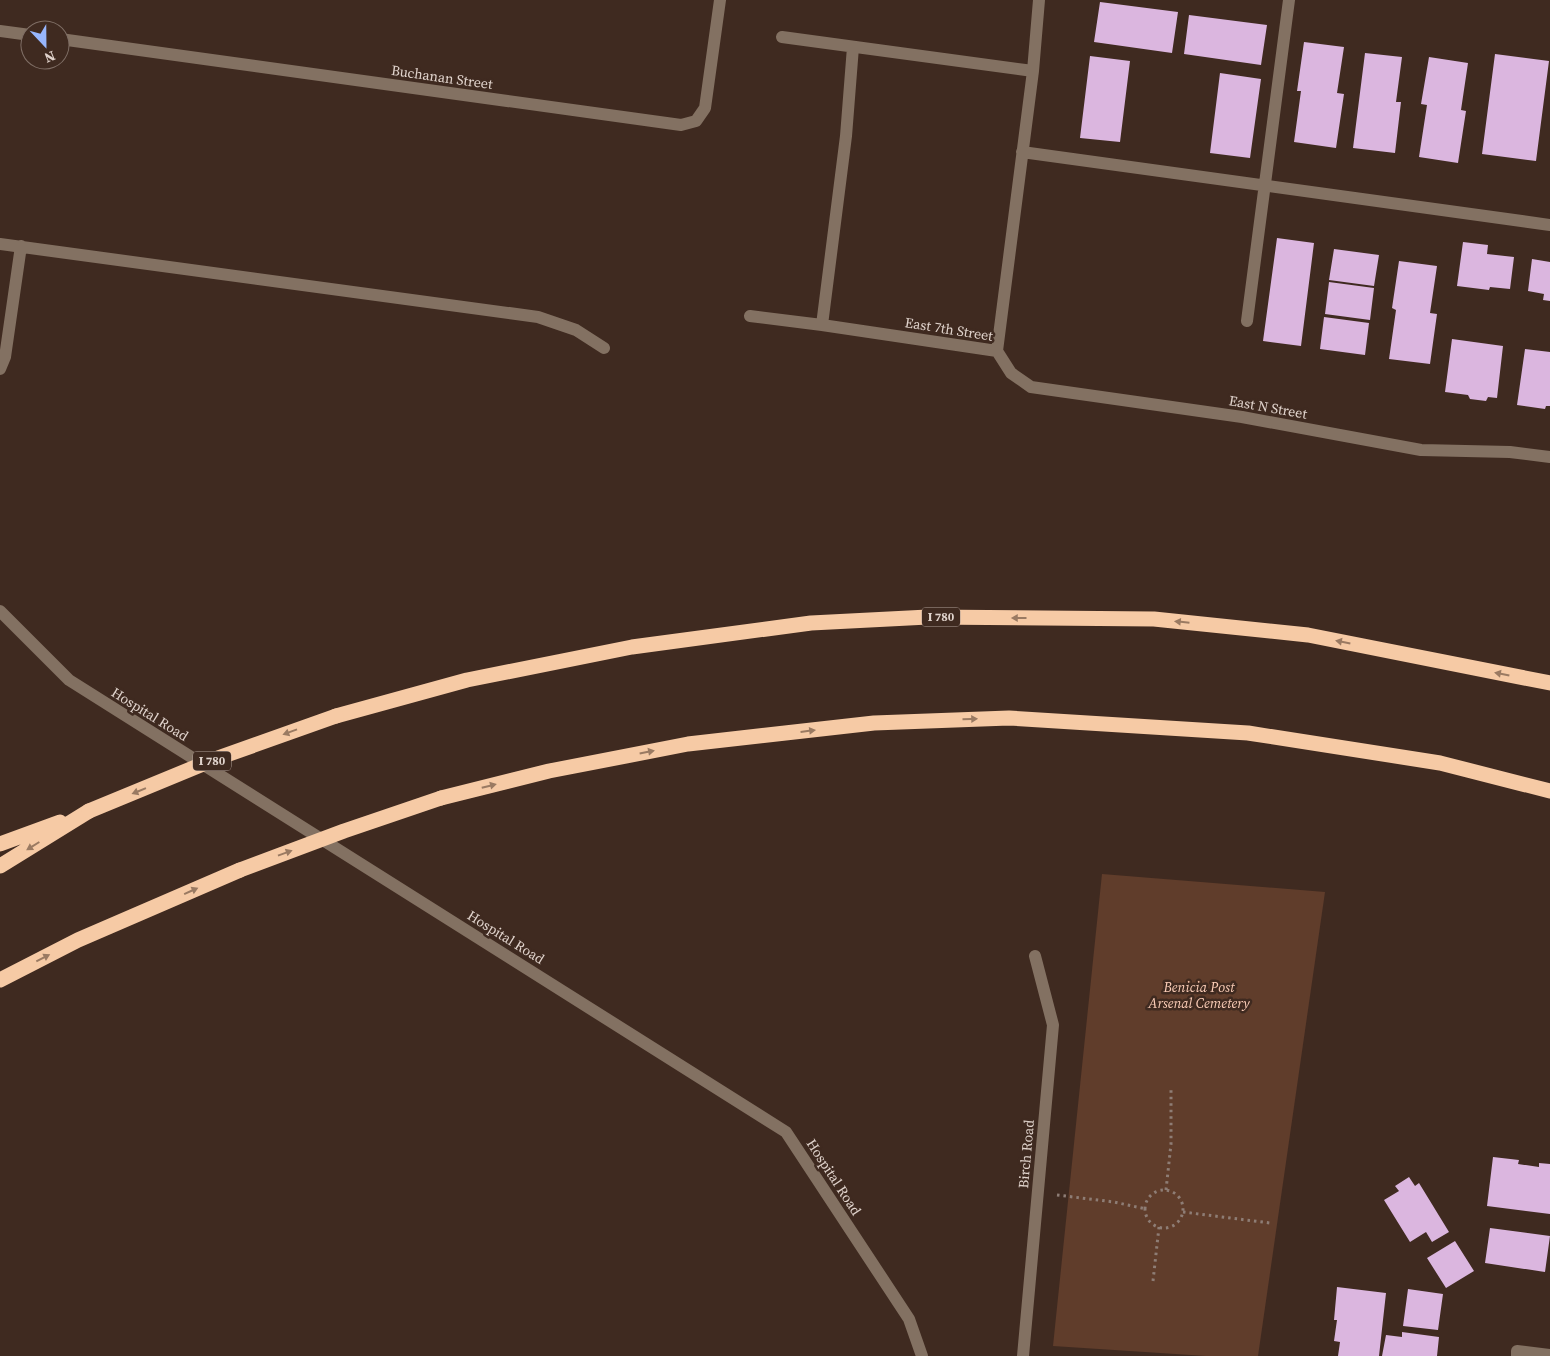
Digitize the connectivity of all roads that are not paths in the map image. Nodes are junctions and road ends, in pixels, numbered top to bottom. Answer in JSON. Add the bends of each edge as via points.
{"nodes":[{"id":1,"x":720,"y":0,"type":"edge"},
{"id":2,"x":1039,"y":0,"type":"edge"},
{"id":3,"x":1289,"y":0,"type":"edge"},
{"id":4,"x":0,"y":31,"type":"edge"},
{"id":5,"x":20,"y":34,"type":"edge"},
{"id":6,"x":782,"y":37,"type":"dead end"},
{"id":7,"x":70,"y":40,"type":"edge"},
{"id":8,"x":853,"y":47,"type":"junction"},
{"id":9,"x":1033,"y":71,"type":"junction"},
{"id":10,"x":1022,"y":152,"type":"junction"},
{"id":11,"x":1265,"y":185,"type":"junction"},
{"id":12,"x":1550,"y":226,"type":"edge"},
{"id":13,"x":0,"y":244,"type":"edge"},
{"id":14,"x":21,"y":246,"type":"junction"},
{"id":15,"x":750,"y":316,"type":"dead end"},
{"id":16,"x":1247,"y":321,"type":"dead end"},
{"id":17,"x":822,"y":325,"type":"junction"},
{"id":18,"x":604,"y":348,"type":"dead end"},
{"id":19,"x":997,"y":351,"type":"junction"},
{"id":20,"x":0,"y":369,"type":"edge"},
{"id":21,"x":1550,"y":457,"type":"edge"},
{"id":22,"x":0,"y":611,"type":"edge"},
{"id":23,"x":1550,"y":683,"type":"edge"},
{"id":24,"x":1550,"y":791,"type":"edge"},
{"id":25,"x":89,"y":811,"type":"junction"},
{"id":26,"x":0,"y":844,"type":"edge"},
{"id":27,"x":0,"y":866,"type":"edge"},
{"id":28,"x":1035,"y":956,"type":"dead end"},
{"id":29,"x":0,"y":980,"type":"edge"},
{"id":30,"x":1517,"y":1353,"type":"edge"},
{"id":31,"x":1550,"y":1355,"type":"edge"},
{"id":32,"x":922,"y":1356,"type":"edge"},
{"id":33,"x":1023,"y":1356,"type":"edge"}],
"edges":[{"from":1,"to":7,"type":"street","name":"Buchanan Street","via":[[705,108],[696,121],[681,125]]},
{"from":2,"to":9,"type":"street","name":"East 7th Street"},
{"from":3,"to":11,"type":"street"},
{"from":4,"to":5,"type":"street"},
{"from":6,"to":8,"type":"street"},
{"from":8,"to":9,"type":"street"},
{"from":8,"to":17,"type":"street","via":[[846,136]]},
{"from":9,"to":10,"type":"street","name":"East 7th Street"},
{"from":10,"to":11,"type":"street"},
{"from":10,"to":19,"type":"street","name":"East 7th Street"},
{"from":11,"to":12,"type":"street"},
{"from":11,"to":16,"type":"street"},
{"from":13,"to":14,"type":"street"},
{"from":14,"to":18,"type":"street","via":[[538,318],[576,330]]},
{"from":14,"to":20,"type":"street","via":[[5,356]]},
{"from":15,"to":17,"type":"street","name":"East 7th Street"},
{"from":17,"to":19,"type":"street","name":"East 7th Street"},
{"from":19,"to":21,"type":"street","name":"East N Street","via":[[1011,373],[1031,387],[1242,417],[1421,450],[1510,452]]},
{"from":22,"to":32,"type":"street","name":"Hospital Road","via":[[69,680],[786,1132],[909,1319]]},
{"from":23,"to":25,"type":"highway","number":"I 780","one_way":true,"bridge":true,"via":[[1308,635],[1154,619],[928,617],[811,624],[632,646],[468,680],[336,716],[215,759]]},
{"from":29,"to":24,"type":"highway","one_way":true,"bridge":true,"via":[[78,940],[240,870],[344,831],[441,798],[549,770],[688,744],[874,723],[1009,718],[1248,733],[1440,763]]},
{"from":25,"to":26,"type":"highway"},
{"from":25,"to":27,"type":"highway","number":"I 780","one_way":true},
{"from":28,"to":33,"type":"street","name":"Birch Road","via":[[1053,1024]]},
{"from":30,"to":31,"type":"street"}]}
